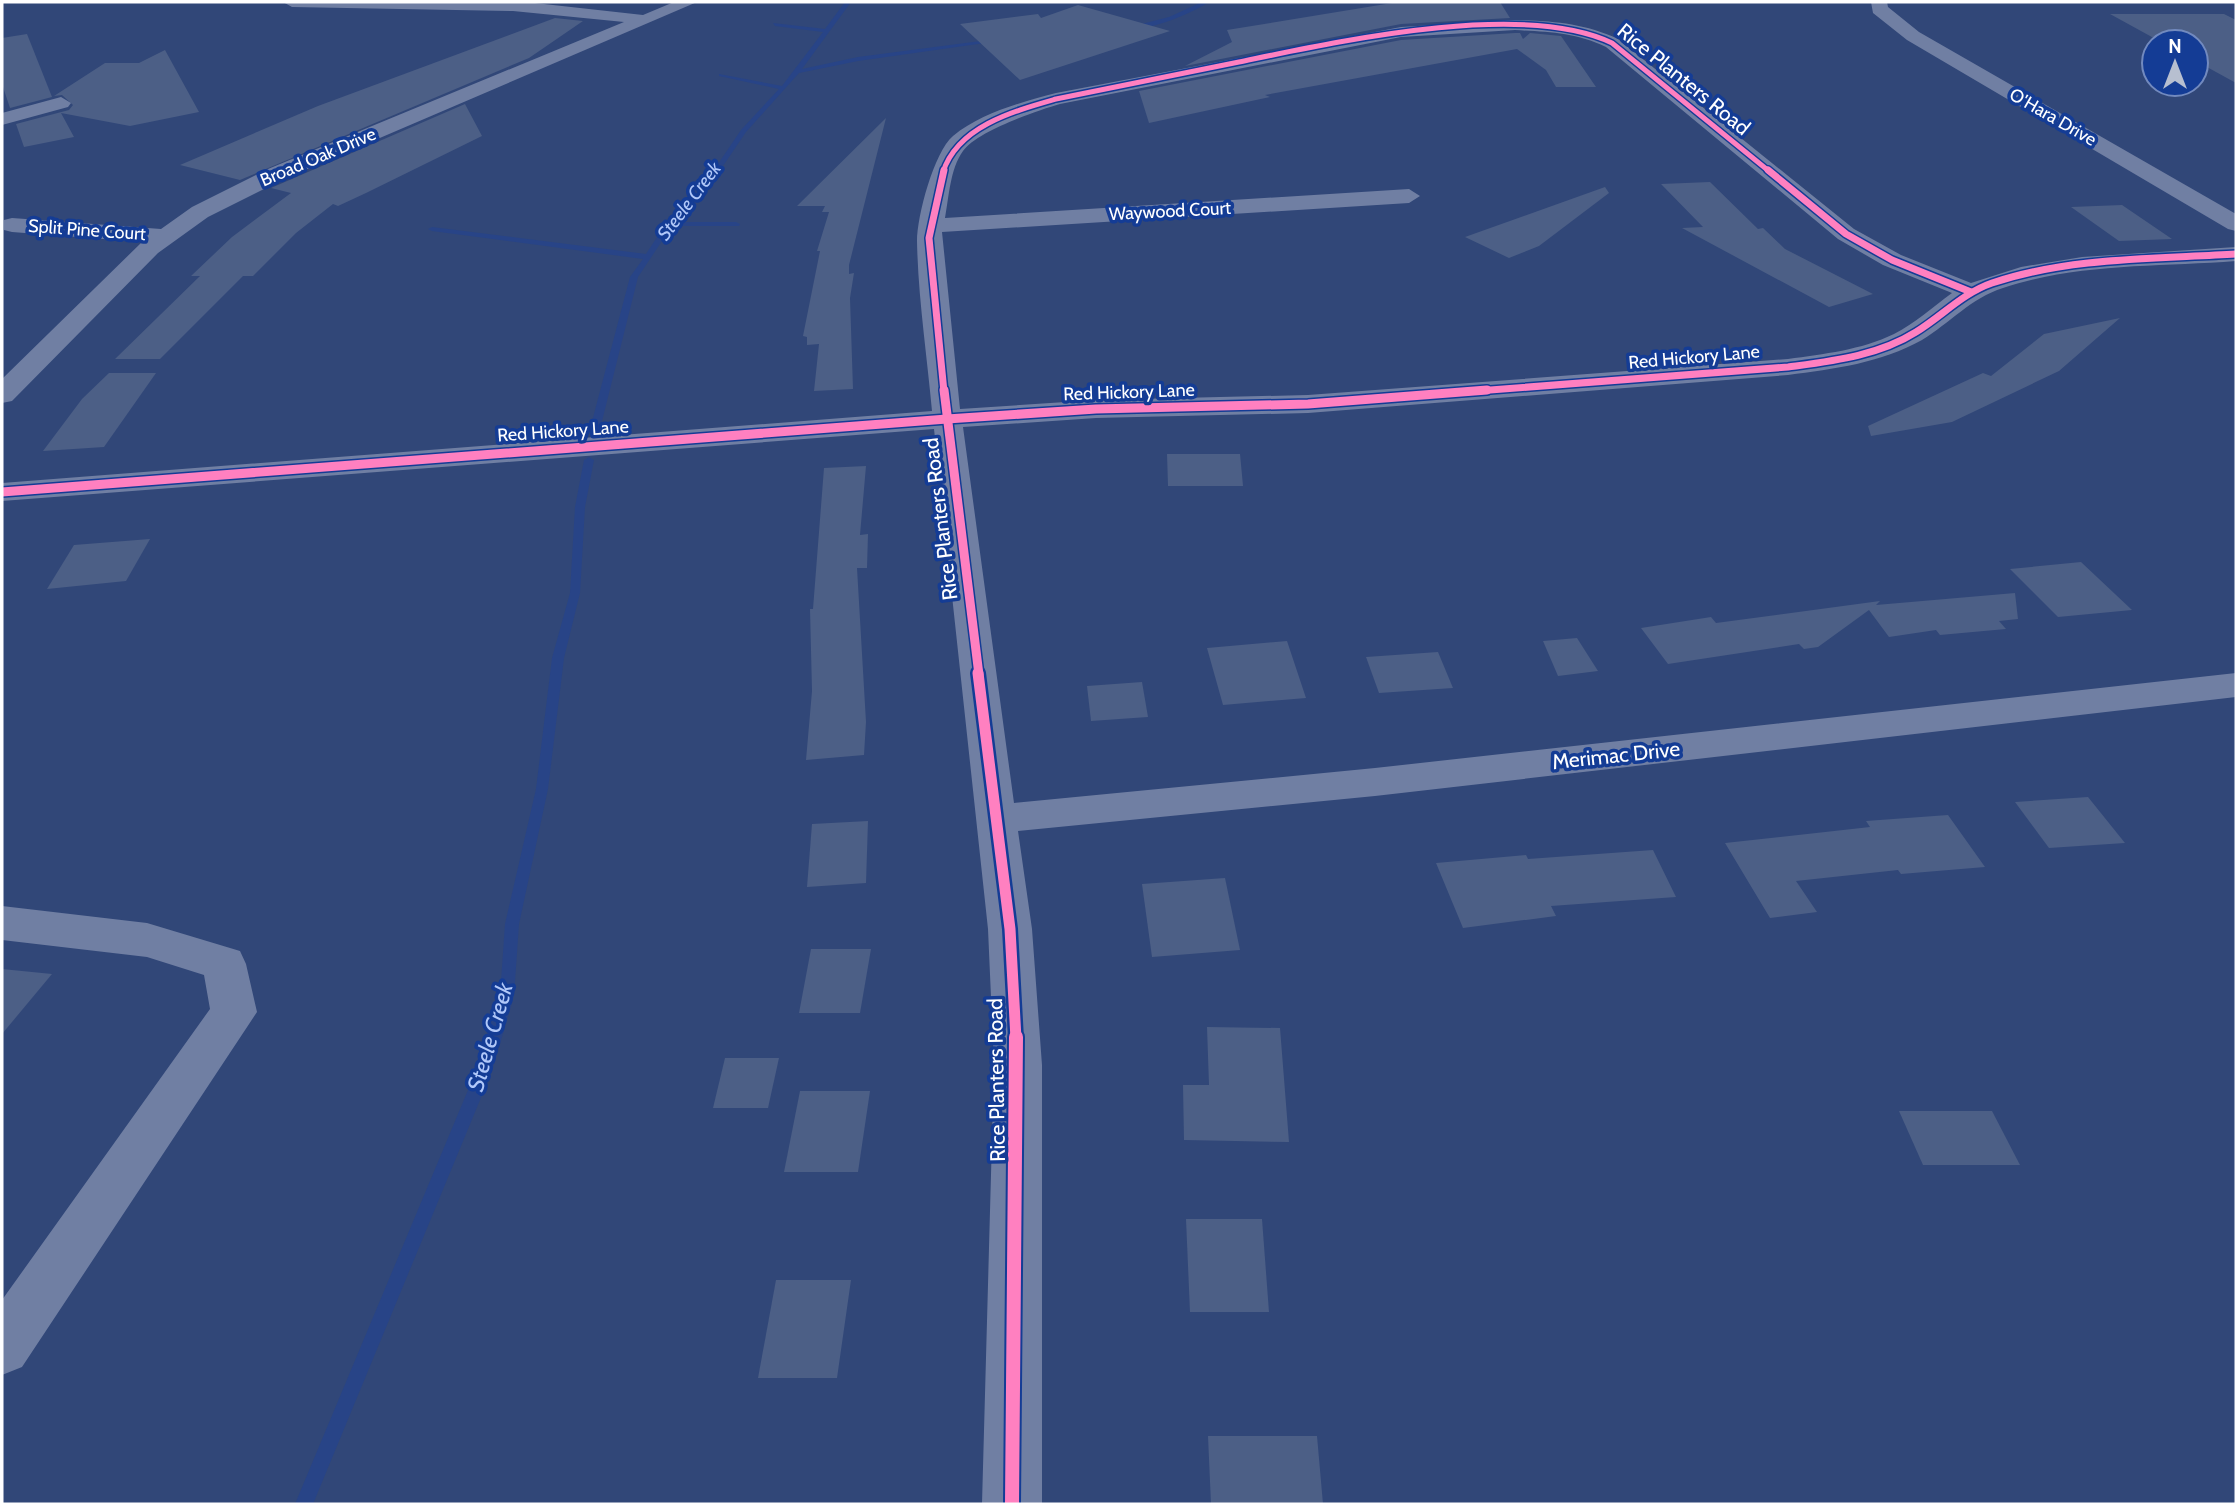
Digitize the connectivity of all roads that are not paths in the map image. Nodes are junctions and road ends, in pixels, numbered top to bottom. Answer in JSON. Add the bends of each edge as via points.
{"nodes":[{"id":1,"x":292,"y":2,"type":"edge"},
{"id":2,"x":688,"y":2,"type":"edge"},
{"id":3,"x":1879,"y":2,"type":"edge"},
{"id":4,"x":644,"y":20,"type":"junction"},
{"id":5,"x":61,"y":103,"type":"dead end"},
{"id":6,"x":2,"y":119,"type":"edge"},
{"id":7,"x":1409,"y":196,"type":"dead end"},
{"id":8,"x":2236,"y":224,"type":"edge"},
{"id":9,"x":12,"y":225,"type":"dead end"},
{"id":10,"x":931,"y":226,"type":"junction"},
{"id":11,"x":163,"y":236,"type":"junction"},
{"id":12,"x":2236,"y":254,"type":"edge"},
{"id":13,"x":1971,"y":292,"type":"junction"},
{"id":14,"x":2,"y":395,"type":"edge"},
{"id":15,"x":947,"y":419,"type":"junction"},
{"id":16,"x":2,"y":492,"type":"edge"},
{"id":17,"x":2236,"y":685,"type":"edge"},
{"id":18,"x":996,"y":819,"type":"junction"},
{"id":19,"x":2,"y":923,"type":"edge"},
{"id":20,"x":2,"y":1348,"type":"edge"},
{"id":21,"x":1012,"y":1504,"type":"edge"}],
"edges":[{"from":1,"to":4,"type":"street","via":[[570,9]]},
{"from":2,"to":4,"type":"street","name":"Broad Oak Drive"},
{"from":3,"to":8,"type":"street","name":"O'Hara Drive","via":[[1883,15],[1913,36]]},
{"from":4,"to":11,"type":"street","name":"Broad Oak Drive","via":[[238,191]]},
{"from":5,"to":6,"type":"street"},
{"from":7,"to":10,"type":"street","name":"Waywood Court"},
{"from":9,"to":11,"type":"street","name":"Split Pine Court"},
{"from":10,"to":13,"type":"street","name":"Rice Planters Road","via":[[952,150],[974,130],[1015,111],[1364,37],[1548,25],[1581,30],[1612,43],[1846,234],[1892,260]]},
{"from":10,"to":15,"type":"street","name":"Rice Planters Road"},
{"from":11,"to":14,"type":"street","name":"Broad Oak Drive"},
{"from":12,"to":13,"type":"street","name":"Red Hickory Lane","via":[[2051,269]]},
{"from":13,"to":15,"type":"street","name":"Red Hickory Lane","via":[[1895,343],[1850,357],[1788,367],[1308,404]]},
{"from":15,"to":16,"type":"street","name":"Red Hickory Lane"},
{"from":15,"to":18,"type":"street","name":"Rice Planters Road"},
{"from":17,"to":18,"type":"street","name":"Merimac Drive","via":[[1375,782]]},
{"from":18,"to":21,"type":"street","name":"Rice Planters Road","via":[[1010,929],[1018,1065]]},
{"from":19,"to":20,"type":"street","via":[[147,940],[224,964],[234,1012]]}]}
